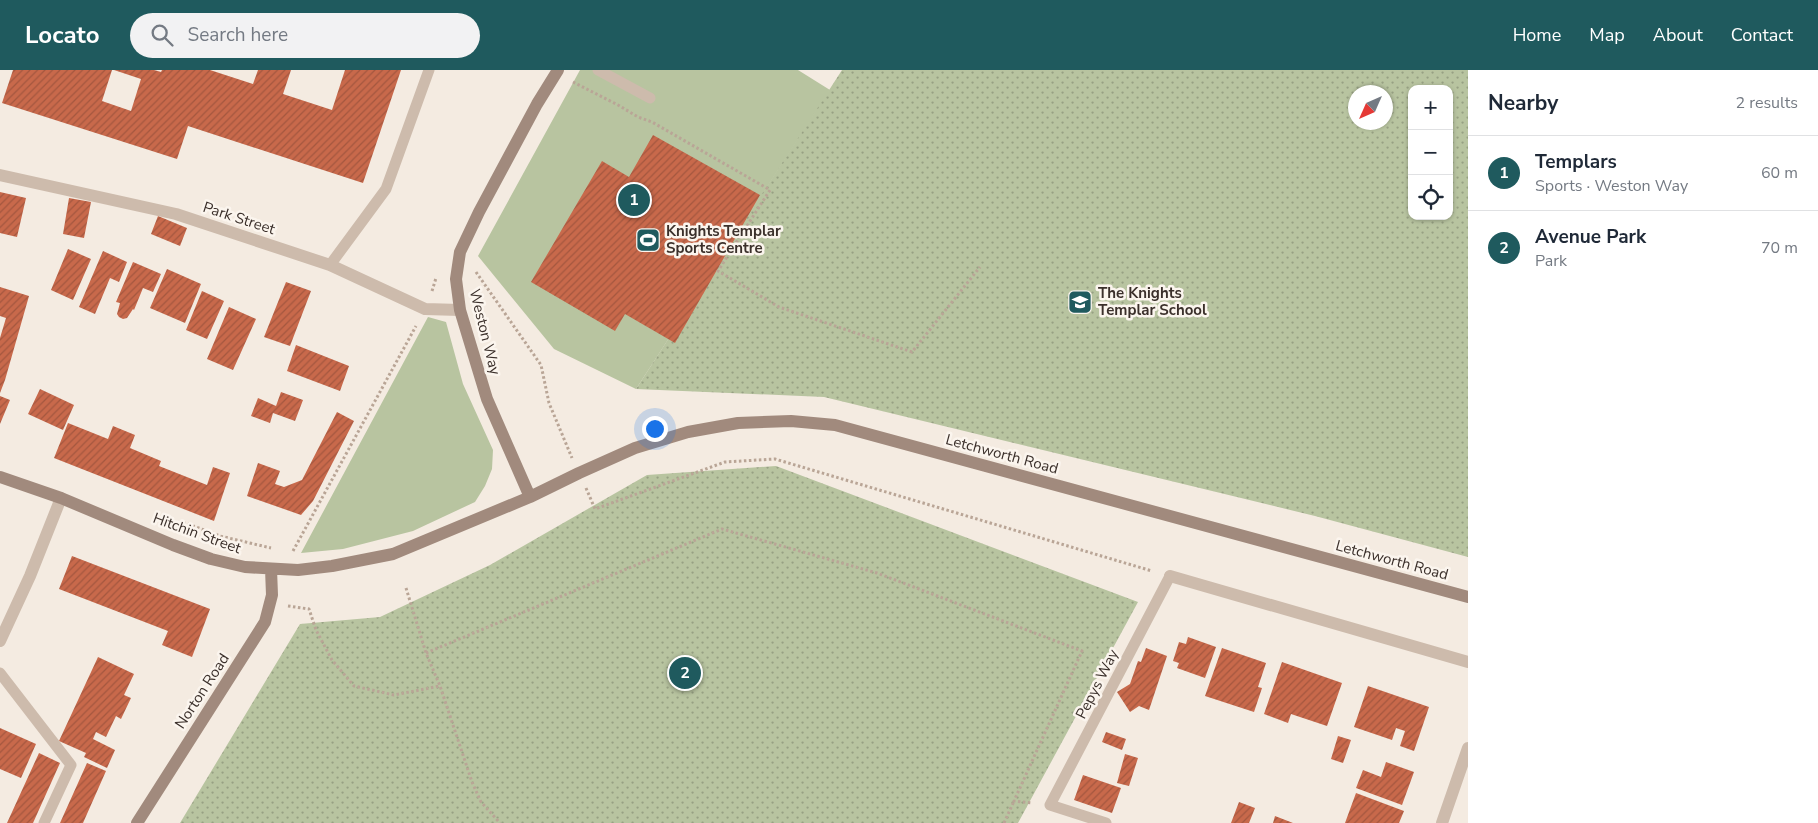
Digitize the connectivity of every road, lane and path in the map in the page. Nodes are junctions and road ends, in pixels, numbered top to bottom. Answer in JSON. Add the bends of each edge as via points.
{"nodes":[{"id":1,"x":429,"y":70,"type":"edge"},
{"id":2,"x":558,"y":70,"type":"edge"},
{"id":3,"x":598,"y":70,"type":"edge"},
{"id":4,"x":571,"y":81,"type":"dead end"},
{"id":5,"x":650,"y":98,"type":"dead end"},
{"id":6,"x":0,"y":175,"type":"edge"},
{"id":7,"x":460,"y":252,"type":"junction"},
{"id":8,"x":330,"y":265,"type":"junction"},
{"id":9,"x":980,"y":267,"type":"dead end"},
{"id":10,"x":438,"y":273,"type":"dead end"},
{"id":11,"x":426,"y":309,"type":"junction"},
{"id":12,"x":460,"y":310,"type":"junction"},
{"id":13,"x":566,"y":445,"type":"dead end"},
{"id":14,"x":0,"y":477,"type":"edge"},
{"id":15,"x":530,"y":497,"type":"junction"},
{"id":16,"x":61,"y":498,"type":"junction"},
{"id":17,"x":595,"y":509,"type":"dead end"},
{"id":18,"x":183,"y":522,"type":"dead end"},
{"id":19,"x":274,"y":549,"type":"dead end"},
{"id":20,"x":292,"y":553,"type":"dead end"},
{"id":21,"x":271,"y":569,"type":"junction"},
{"id":22,"x":1170,"y":576,"type":"junction"},
{"id":23,"x":406,"y":588,"type":"dead end"},
{"id":24,"x":1468,"y":597,"type":"edge"},
{"id":25,"x":271,"y":604,"type":"junction"},
{"id":26,"x":0,"y":641,"type":"edge"},
{"id":27,"x":426,"y":653,"type":"junction"},
{"id":28,"x":1468,"y":662,"type":"edge"},
{"id":29,"x":0,"y":672,"type":"edge"},
{"id":30,"x":440,"y":686,"type":"junction"},
{"id":31,"x":1468,"y":748,"type":"edge"},
{"id":32,"x":1014,"y":801,"type":"junction"},
{"id":33,"x":1050,"y":805,"type":"junction"},
{"id":34,"x":44,"y":823,"type":"edge"},
{"id":35,"x":137,"y":823,"type":"edge"},
{"id":36,"x":500,"y":823,"type":"edge"},
{"id":37,"x":1004,"y":823,"type":"edge"},
{"id":38,"x":1106,"y":823,"type":"edge"},
{"id":39,"x":1442,"y":823,"type":"edge"}],
"edges":[{"from":1,"to":8,"type":"lane","via":[[386,189]]},
{"from":2,"to":7,"type":"main road","name":"Weston Way","via":[[483,204]]},
{"from":3,"to":5,"type":"lane"},
{"from":4,"to":9,"type":"path","via":[[652,122],[770,190],[718,271],[778,307],[912,352]]},
{"from":6,"to":8,"type":"street","name":"Park Street","via":[[176,214]]},
{"from":7,"to":12,"type":"main road","name":"Weston Way","via":[[456,279]]},
{"from":7,"to":13,"type":"path","via":[[541,365],[549,403]]},
{"from":8,"to":11,"type":"street","name":"Park Street"},
{"from":10,"to":11,"type":"path"},
{"from":11,"to":12,"type":"street","name":"Park Street"},
{"from":11,"to":20,"type":"path"},
{"from":12,"to":15,"type":"main road","name":"Weston Way","via":[[486,399]]},
{"from":14,"to":16,"type":"main road","name":"Hitchin Street"},
{"from":15,"to":21,"type":"main road","name":"Hitchin Street","via":[[393,554],[332,566]]},
{"from":15,"to":24,"type":"main road","name":"Letchworth Road","via":[[635,448],[688,432],[738,423],[791,420],[835,425]]},
{"from":16,"to":21,"type":"main road","name":"Hitchin Street","via":[[211,559],[245,568]]},
{"from":16,"to":26,"type":"street"},
{"from":17,"to":22,"type":"path","via":[[725,462],[775,459]]},
{"from":18,"to":19,"type":"path","via":[[220,536]]},
{"from":21,"to":25,"type":"main road","name":"Norton Road"},
{"from":22,"to":28,"type":"street"},
{"from":22,"to":33,"type":"lane","name":"Pepys Way"},
{"from":23,"to":27,"type":"path"},
{"from":25,"to":30,"type":"path","via":[[309,609],[332,660],[354,686],[394,695]]},
{"from":25,"to":35,"type":"main road","name":"Norton Road","via":[[256,638]]},
{"from":27,"to":30,"type":"path"},
{"from":27,"to":32,"type":"path","via":[[722,529],[877,573],[1082,651]]},
{"from":29,"to":34,"type":"lane","via":[[71,765]]},
{"from":30,"to":36,"type":"path","via":[[478,796]]},
{"from":31,"to":39,"type":"street"},
{"from":32,"to":33,"type":"path"},
{"from":32,"to":37,"type":"path"},
{"from":33,"to":38,"type":"lane"}]}
